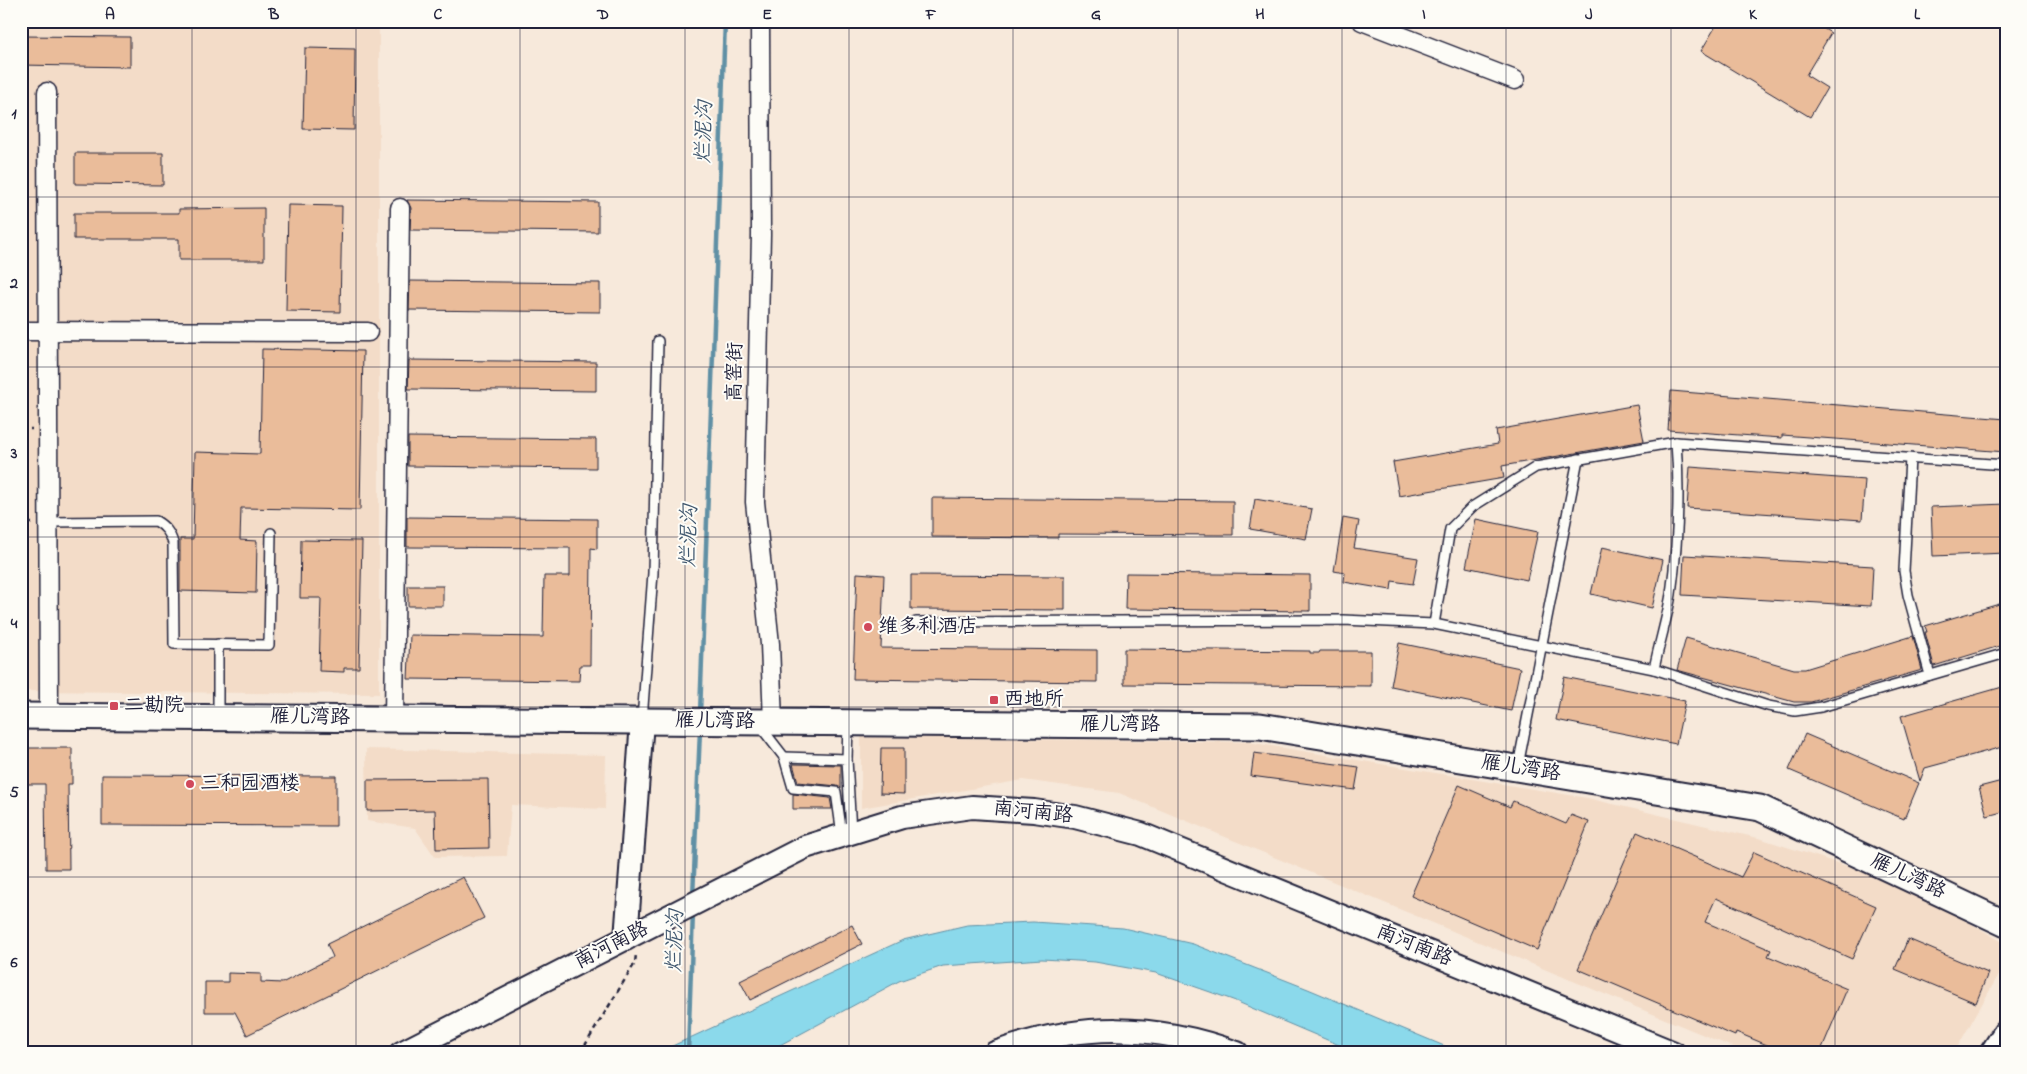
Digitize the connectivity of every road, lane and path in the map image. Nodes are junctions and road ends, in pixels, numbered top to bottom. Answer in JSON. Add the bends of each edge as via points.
{"nodes":[{"id":1,"x":760,"y":21,"type":"edge"},
{"id":2,"x":1362,"y":21,"type":"edge"},
{"id":3,"x":1514,"y":80,"type":"dead end"},
{"id":4,"x":47,"y":92,"type":"dead end"},
{"id":5,"x":400,"y":208,"type":"dead end"},
{"id":6,"x":21,"y":331,"type":"edge"},
{"id":7,"x":48,"y":331,"type":"junction"},
{"id":8,"x":368,"y":332,"type":"dead end"},
{"id":9,"x":658,"y":341,"type":"dead end"},
{"id":10,"x":1676,"y":442,"type":"junction"},
{"id":11,"x":1910,"y":458,"type":"junction"},
{"id":12,"x":1578,"y":460,"type":"junction"},
{"id":13,"x":2006,"y":464,"type":"edge"},
{"id":14,"x":48,"y":522,"type":"junction"},
{"id":15,"x":271,"y":533,"type":"dead end"},
{"id":16,"x":916,"y":622,"type":"dead end"},
{"id":17,"x":1434,"y":624,"type":"junction"},
{"id":18,"x":218,"y":644,"type":"junction"},
{"id":19,"x":1541,"y":647,"type":"junction"},
{"id":20,"x":2006,"y":653,"type":"edge"},
{"id":21,"x":1654,"y":669,"type":"junction"},
{"id":22,"x":1930,"y":675,"type":"junction"},
{"id":23,"x":21,"y":716,"type":"edge"},
{"id":24,"x":49,"y":716,"type":"junction"},
{"id":25,"x":218,"y":717,"type":"junction"},
{"id":26,"x":394,"y":719,"type":"junction"},
{"id":27,"x":649,"y":721,"type":"junction"},
{"id":28,"x":765,"y":722,"type":"junction"},
{"id":29,"x":848,"y":723,"type":"junction"},
{"id":30,"x":784,"y":757,"type":"junction"},
{"id":31,"x":847,"y":759,"type":"junction"},
{"id":32,"x":1518,"y":768,"type":"junction"},
{"id":33,"x":847,"y":834,"type":"junction"},
{"id":34,"x":2006,"y":924,"type":"edge"},
{"id":35,"x":632,"y":936,"type":"junction"},
{"id":36,"x":2006,"y":1032,"type":"edge"},
{"id":37,"x":1053,"y":1045,"type":"edge"},
{"id":38,"x":1003,"y":1051,"type":"edge"},
{"id":39,"x":401,"y":1053,"type":"edge"},
{"id":40,"x":579,"y":1053,"type":"edge"},
{"id":41,"x":1237,"y":1053,"type":"edge"},
{"id":42,"x":1674,"y":1053,"type":"edge"},
{"id":43,"x":1993,"y":1053,"type":"edge"}],
"edges":[{"from":1,"to":28,"type":"street","name":"高窑街","via":[[761,236],[755,502],[770,644]]},
{"from":2,"to":3,"type":"street"},
{"from":4,"to":7,"type":"street"},
{"from":5,"to":26,"type":"street"},
{"from":6,"to":7,"type":"street"},
{"from":7,"to":8,"type":"street"},
{"from":7,"to":14,"type":"street"},
{"from":9,"to":27,"type":"lane"},
{"from":10,"to":11,"type":"lane"},
{"from":10,"to":12,"type":"lane"},
{"from":10,"to":21,"type":"lane","via":[[1678,524],[1670,596]]},
{"from":11,"to":13,"type":"lane"},
{"from":11,"to":22,"type":"lane","via":[[1904,571]]},
{"from":12,"to":17,"type":"lane","via":[[1536,467],[1472,507],[1450,529]]},
{"from":12,"to":19,"type":"lane"},
{"from":14,"to":18,"type":"lane","via":[[156,521],[164,526],[173,543],[174,644]]},
{"from":14,"to":24,"type":"street"},
{"from":15,"to":18,"type":"lane","via":[[269,645]]},
{"from":16,"to":17,"type":"lane","via":[[1343,620]]},
{"from":17,"to":19,"type":"lane"},
{"from":18,"to":25,"type":"lane"},
{"from":19,"to":21,"type":"lane"},
{"from":19,"to":32,"type":"lane"},
{"from":20,"to":22,"type":"lane"},
{"from":21,"to":22,"type":"lane","via":[[1768,706],[1795,711],[1820,707]]},
{"from":23,"to":24,"type":"main road","name":"雁儿湾路"},
{"from":24,"to":25,"type":"main road","name":"雁儿湾路"},
{"from":25,"to":26,"type":"main road","name":"雁儿湾路"},
{"from":26,"to":27,"type":"main road","name":"雁儿湾路"},
{"from":27,"to":28,"type":"main road","name":"雁儿湾路"},
{"from":27,"to":35,"type":"street"},
{"from":28,"to":29,"type":"main road","name":"雁儿湾路"},
{"from":28,"to":30,"type":"lane"},
{"from":29,"to":31,"type":"lane"},
{"from":29,"to":32,"type":"main road","name":"雁儿湾路","via":[[1260,726]]},
{"from":30,"to":31,"type":"lane"},
{"from":30,"to":33,"type":"lane","via":[[793,788],[836,792]]},
{"from":31,"to":33,"type":"lane"},
{"from":32,"to":34,"type":"main road","name":"雁儿湾路","via":[[1760,808]]},
{"from":33,"to":35,"type":"street","name":"南河南路","via":[[805,848]]},
{"from":33,"to":42,"type":"street","name":"南河南路","via":[[902,817],[972,807],[1075,817],[1141,834]]},
{"from":35,"to":39,"type":"street","name":"南河南路"},
{"from":35,"to":40,"type":"path","via":[[635,963]]},
{"from":36,"to":43,"type":"main road"},
{"from":37,"to":38,"type":"street"},
{"from":37,"to":41,"type":"street","via":[[1109,1030],[1153,1031],[1205,1041]]}]}
